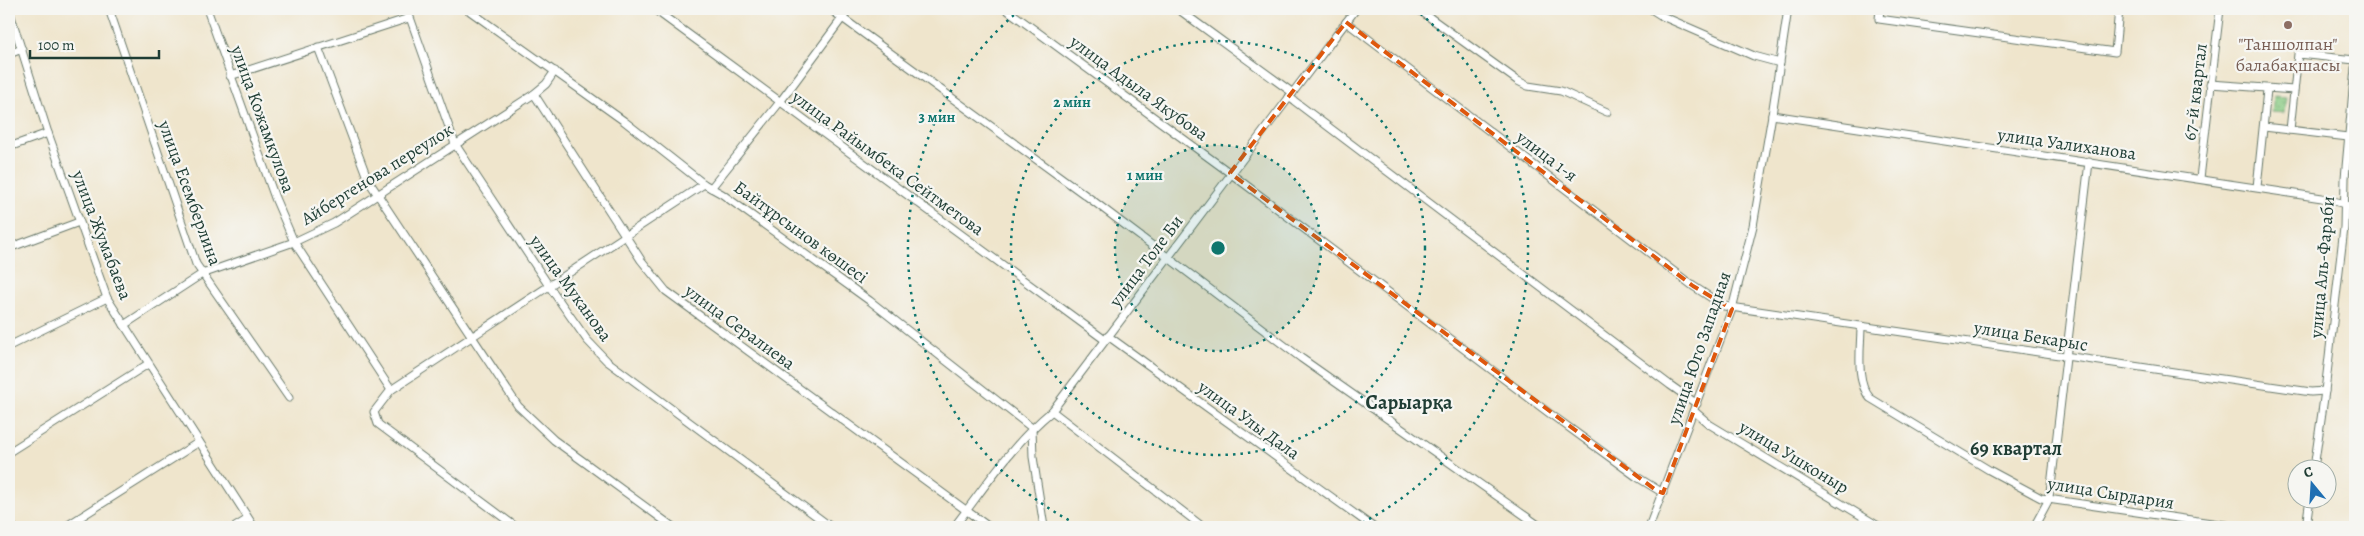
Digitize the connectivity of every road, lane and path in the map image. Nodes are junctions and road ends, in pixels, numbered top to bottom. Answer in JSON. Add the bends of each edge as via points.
{"nodes":[{"id":1,"x":109,"y":9,"type":"edge"},
{"id":2,"x":207,"y":9,"type":"edge"},
{"id":3,"x":407,"y":9,"type":"edge"},
{"id":4,"x":467,"y":9,"type":"edge"},
{"id":5,"x":654,"y":9,"type":"edge"},
{"id":6,"x":830,"y":9,"type":"edge"},
{"id":7,"x":849,"y":9,"type":"edge"},
{"id":8,"x":1006,"y":9,"type":"edge"},
{"id":9,"x":1178,"y":9,"type":"edge"},
{"id":10,"x":1355,"y":9,"type":"edge"},
{"id":11,"x":1418,"y":9,"type":"edge"},
{"id":12,"x":1651,"y":9,"type":"edge"},
{"id":13,"x":1788,"y":9,"type":"edge"},
{"id":14,"x":1880,"y":9,"type":"edge"},
{"id":15,"x":2119,"y":9,"type":"edge"},
{"id":16,"x":2220,"y":9,"type":"edge"},
{"id":17,"x":9,"y":10,"type":"edge"},
{"id":18,"x":409,"y":18,"type":"junction"},
{"id":19,"x":842,"y":18,"type":"junction"},
{"id":20,"x":1346,"y":22,"type":"junction"},
{"id":21,"x":318,"y":47,"type":"junction"},
{"id":22,"x":22,"y":49,"type":"junction"},
{"id":23,"x":9,"y":54,"type":"edge"},
{"id":24,"x":2355,"y":60,"type":"edge"},
{"id":25,"x":1780,"y":62,"type":"junction"},
{"id":26,"x":2355,"y":68,"type":"edge"},
{"id":27,"x":555,"y":71,"type":"junction"},
{"id":28,"x":230,"y":76,"type":"junction"},
{"id":29,"x":2210,"y":84,"type":"junction"},
{"id":30,"x":2268,"y":90,"type":"junction"},
{"id":31,"x":2294,"y":90,"type":"junction"},
{"id":32,"x":534,"y":94,"type":"junction"},
{"id":33,"x":1291,"y":95,"type":"junction"},
{"id":34,"x":780,"y":102,"type":"junction"},
{"id":35,"x":1607,"y":112,"type":"dead end"},
{"id":36,"x":1772,"y":115,"type":"junction"},
{"id":37,"x":2264,"y":128,"type":"junction"},
{"id":38,"x":2290,"y":130,"type":"junction"},
{"id":39,"x":48,"y":133,"type":"junction"},
{"id":40,"x":2348,"y":137,"type":"junction"},
{"id":41,"x":455,"y":144,"type":"junction"},
{"id":42,"x":9,"y":148,"type":"edge"},
{"id":43,"x":2089,"y":162,"type":"junction"},
{"id":44,"x":1230,"y":173,"type":"junction"},
{"id":45,"x":2200,"y":178,"type":"junction"},
{"id":46,"x":704,"y":184,"type":"junction"},
{"id":47,"x":2257,"y":187,"type":"junction"},
{"id":48,"x":711,"y":188,"type":"junction"},
{"id":49,"x":376,"y":195,"type":"junction"},
{"id":50,"x":2345,"y":204,"type":"junction"},
{"id":51,"x":2355,"y":210,"type":"edge"},
{"id":52,"x":80,"y":222,"type":"junction"},
{"id":53,"x":626,"y":234,"type":"junction"},
{"id":54,"x":294,"y":242,"type":"junction"},
{"id":55,"x":9,"y":248,"type":"edge"},
{"id":56,"x":1168,"y":257,"type":"junction"},
{"id":57,"x":202,"y":274,"type":"junction"},
{"id":58,"x":549,"y":286,"type":"junction"},
{"id":59,"x":107,"y":298,"type":"junction"},
{"id":60,"x":1732,"y":309,"type":"junction"},
{"id":61,"x":124,"y":325,"type":"junction"},
{"id":62,"x":1861,"y":326,"type":"junction"},
{"id":63,"x":470,"y":337,"type":"junction"},
{"id":64,"x":1107,"y":338,"type":"junction"},
{"id":65,"x":9,"y":346,"type":"edge"},
{"id":66,"x":2067,"y":357,"type":"junction"},
{"id":67,"x":148,"y":364,"type":"junction"},
{"id":68,"x":391,"y":390,"type":"junction"},
{"id":69,"x":2326,"y":391,"type":"junction"},
{"id":70,"x":289,"y":398,"type":"dead end"},
{"id":71,"x":1696,"y":408,"type":"junction"},
{"id":72,"x":1052,"y":412,"type":"junction"},
{"id":73,"x":1032,"y":428,"type":"junction"},
{"id":74,"x":199,"y":442,"type":"junction"},
{"id":75,"x":9,"y":452,"type":"edge"},
{"id":76,"x":2316,"y":458,"type":"edge"},
{"id":77,"x":1663,"y":493,"type":"junction"},
{"id":78,"x":2048,"y":501,"type":"junction"},
{"id":79,"x":2309,"y":508,"type":"edge"},
{"id":80,"x":966,"y":512,"type":"junction"},
{"id":81,"x":248,"y":519,"type":"junction"},
{"id":82,"x":9,"y":521,"type":"edge"},
{"id":83,"x":13,"y":527,"type":"edge"},
{"id":84,"x":66,"y":527,"type":"edge"},
{"id":85,"x":235,"y":527,"type":"edge"},
{"id":86,"x":254,"y":527,"type":"edge"},
{"id":87,"x":516,"y":527,"type":"edge"},
{"id":88,"x":673,"y":527,"type":"edge"},
{"id":89,"x":831,"y":527,"type":"edge"},
{"id":90,"x":954,"y":527,"type":"edge"},
{"id":91,"x":989,"y":527,"type":"edge"},
{"id":92,"x":1044,"y":527,"type":"edge"},
{"id":93,"x":1204,"y":527,"type":"edge"},
{"id":94,"x":1373,"y":527,"type":"edge"},
{"id":95,"x":1541,"y":527,"type":"edge"},
{"id":96,"x":1649,"y":527,"type":"edge"},
{"id":97,"x":1880,"y":527,"type":"edge"},
{"id":98,"x":2034,"y":527,"type":"edge"},
{"id":99,"x":2239,"y":527,"type":"edge"},
{"id":100,"x":2306,"y":527,"type":"edge"}],
"edges":[{"from":1,"to":57,"type":"street","name":"улица Есемберлина","via":[[191,252]]},
{"from":2,"to":28,"type":"street","name":"улица Кожамкулова"},
{"from":3,"to":18,"type":"street","name":"улица Муканова"},
{"from":4,"to":27,"type":"street","name":"Байтұрсынов көшесі"},
{"from":5,"to":34,"type":"street","name":"улица Райымбека Сейтметова"},
{"from":6,"to":19,"type":"street"},
{"from":7,"to":19,"type":"street"},
{"from":8,"to":44,"type":"street","name":"улица Адыла Якубова"},
{"from":9,"to":33,"type":"street","name":"улица Ушконыр"},
{"from":10,"to":20,"type":"street","name":"улица Толе Би"},
{"from":11,"to":35,"type":"street","via":[[1518,81],[1528,86],[1561,91]]},
{"from":12,"to":25,"type":"street","via":[[1754,56]]},
{"from":13,"to":25,"type":"street","name":"улица Юго Западная"},
{"from":14,"to":15,"type":"street","via":[[1879,19],[2115,52]]},
{"from":16,"to":29,"type":"street","name":"67-й квартал"},
{"from":17,"to":22,"type":"street","name":"улица Жумабаева"},
{"from":18,"to":21,"type":"street"},
{"from":18,"to":41,"type":"street","name":"улица Муканова"},
{"from":19,"to":34,"type":"street"},
{"from":19,"to":56,"type":"street"},
{"from":20,"to":33,"type":"street","name":"улица Толе Би"},
{"from":20,"to":60,"type":"street","name":"улица 1-я","via":[[1693,286]]},
{"from":21,"to":28,"type":"street"},
{"from":21,"to":49,"type":"street"},
{"from":22,"to":23,"type":"street"},
{"from":22,"to":39,"type":"street","name":"улица Жумабаева"},
{"from":24,"to":31,"type":"street","via":[[2298,54]]},
{"from":25,"to":36,"type":"street","name":"улица Юго Западная"},
{"from":26,"to":40,"type":"street","name":"улица Аль-Фараби"},
{"from":27,"to":32,"type":"street","name":"Айбергенова переулок"},
{"from":27,"to":46,"type":"street","name":"Байтұрсынов көшесі"},
{"from":28,"to":54,"type":"street","name":"улица Кожамкулова"},
{"from":29,"to":30,"type":"street"},
{"from":29,"to":45,"type":"street","name":"67-й квартал"},
{"from":30,"to":31,"type":"street"},
{"from":30,"to":37,"type":"street"},
{"from":31,"to":38,"type":"street"},
{"from":32,"to":41,"type":"street","name":"Айбергенова переулок"},
{"from":32,"to":53,"type":"street","name":"улица Сералиева"},
{"from":33,"to":44,"type":"street","name":"улица Толе Би"},
{"from":33,"to":71,"type":"street","name":"улица Ушконыр"},
{"from":34,"to":48,"type":"street"},
{"from":34,"to":64,"type":"street","name":"улица Райымбека Сейтметова"},
{"from":36,"to":43,"type":"street","name":"улица Уалиханова"},
{"from":36,"to":60,"type":"street","name":"улица Юго Западная","via":[[1753,226]]},
{"from":37,"to":38,"type":"street"},
{"from":37,"to":47,"type":"street"},
{"from":38,"to":40,"type":"street"},
{"from":39,"to":42,"type":"street"},
{"from":39,"to":52,"type":"street","name":"улица Жумабаева"},
{"from":40,"to":50,"type":"street","name":"улица Аль-Фараби"},
{"from":41,"to":49,"type":"street","name":"Айбергенова переулок"},
{"from":41,"to":58,"type":"street","name":"улица Муканова"},
{"from":43,"to":45,"type":"street","name":"улица Уалиханова"},
{"from":43,"to":66,"type":"street"},
{"from":44,"to":56,"type":"street","name":"улица Толе Би"},
{"from":44,"to":77,"type":"street","name":"улица Адыла Якубова","via":[[1549,413]]},
{"from":45,"to":47,"type":"street","name":"улица Уалиханова"},
{"from":46,"to":48,"type":"street","name":"Байтұрсынов көшесі"},
{"from":46,"to":53,"type":"street"},
{"from":47,"to":50,"type":"street","name":"улица Уалиханова"},
{"from":48,"to":73,"type":"street","name":"Байтұрсынов көшесі","via":[[870,301]]},
{"from":49,"to":54,"type":"street","name":"Айбергенова переулок","via":[[334,223]]},
{"from":49,"to":63,"type":"street"},
{"from":50,"to":51,"type":"street","name":"улица Уалиханова"},
{"from":50,"to":69,"type":"street","name":"улица Аль-Фараби"},
{"from":52,"to":55,"type":"street"},
{"from":52,"to":59,"type":"street","name":"улица Жумабаева"},
{"from":53,"to":58,"type":"street"},
{"from":53,"to":80,"type":"street","name":"улица Сералиева","via":[[641,260],[666,291]]},
{"from":54,"to":57,"type":"street","name":"Айбергенова переулок"},
{"from":54,"to":68,"type":"street","name":"улица Кожамкулова"},
{"from":56,"to":64,"type":"street","name":"улица Толе Би"},
{"from":56,"to":95,"type":"street","via":[[1301,358]]},
{"from":57,"to":61,"type":"street","name":"Айбергенова переулок"},
{"from":57,"to":70,"type":"street","name":"улица Есемберлина"},
{"from":58,"to":63,"type":"street"},
{"from":58,"to":89,"type":"street","name":"улица Муканова","via":[[587,340],[607,361]]},
{"from":59,"to":61,"type":"street","name":"улица Жумабаева"},
{"from":59,"to":65,"type":"street"},
{"from":60,"to":62,"type":"street","name":"улица Бекарыс"},
{"from":60,"to":71,"type":"street","name":"улица Юго Западная"},
{"from":61,"to":67,"type":"street","name":"улица Жумабаева"},
{"from":62,"to":66,"type":"street","name":"улица Бекарыс"},
{"from":62,"to":78,"type":"street","name":"улица Сырдария","via":[[1863,384],[1870,398],[1989,470]]},
{"from":63,"to":68,"type":"street"},
{"from":63,"to":88,"type":"street","via":[[531,420]]},
{"from":64,"to":72,"type":"street","name":"улица Толе Би"},
{"from":64,"to":94,"type":"street","name":"улица Улы Дала"},
{"from":66,"to":69,"type":"street","name":"улица Бекарыс","via":[[2311,392]]},
{"from":66,"to":78,"type":"street"},
{"from":67,"to":74,"type":"street","name":"улица Жумабаева"},
{"from":67,"to":75,"type":"street"},
{"from":68,"to":87,"type":"street","via":[[374,412],[378,424]]},
{"from":69,"to":76,"type":"street","name":"улица Аль-Фараби"},
{"from":71,"to":77,"type":"street","name":"улица Юго Западная"},
{"from":71,"to":97,"type":"street","name":"улица Ушконыр","via":[[1709,424]]},
{"from":72,"to":73,"type":"street","name":"улица Толе Би"},
{"from":72,"to":93,"type":"street"},
{"from":73,"to":80,"type":"street","name":"улица Толе Би"},
{"from":73,"to":92,"type":"street"},
{"from":74,"to":81,"type":"street","name":"улица Жумабаева"},
{"from":74,"to":84,"type":"street"},
{"from":77,"to":96,"type":"street","name":"улица Юго Западная"},
{"from":78,"to":98,"type":"street"},
{"from":78,"to":99,"type":"street","name":"улица Сырдария"},
{"from":79,"to":100,"type":"street"},
{"from":80,"to":90,"type":"street","name":"улица Толе Би"},
{"from":80,"to":91,"type":"street","name":"улица Сералиева"},
{"from":81,"to":85,"type":"street"},
{"from":81,"to":86,"type":"street","name":"улица Жумабаева"},
{"from":82,"to":83,"type":"street"}]}
